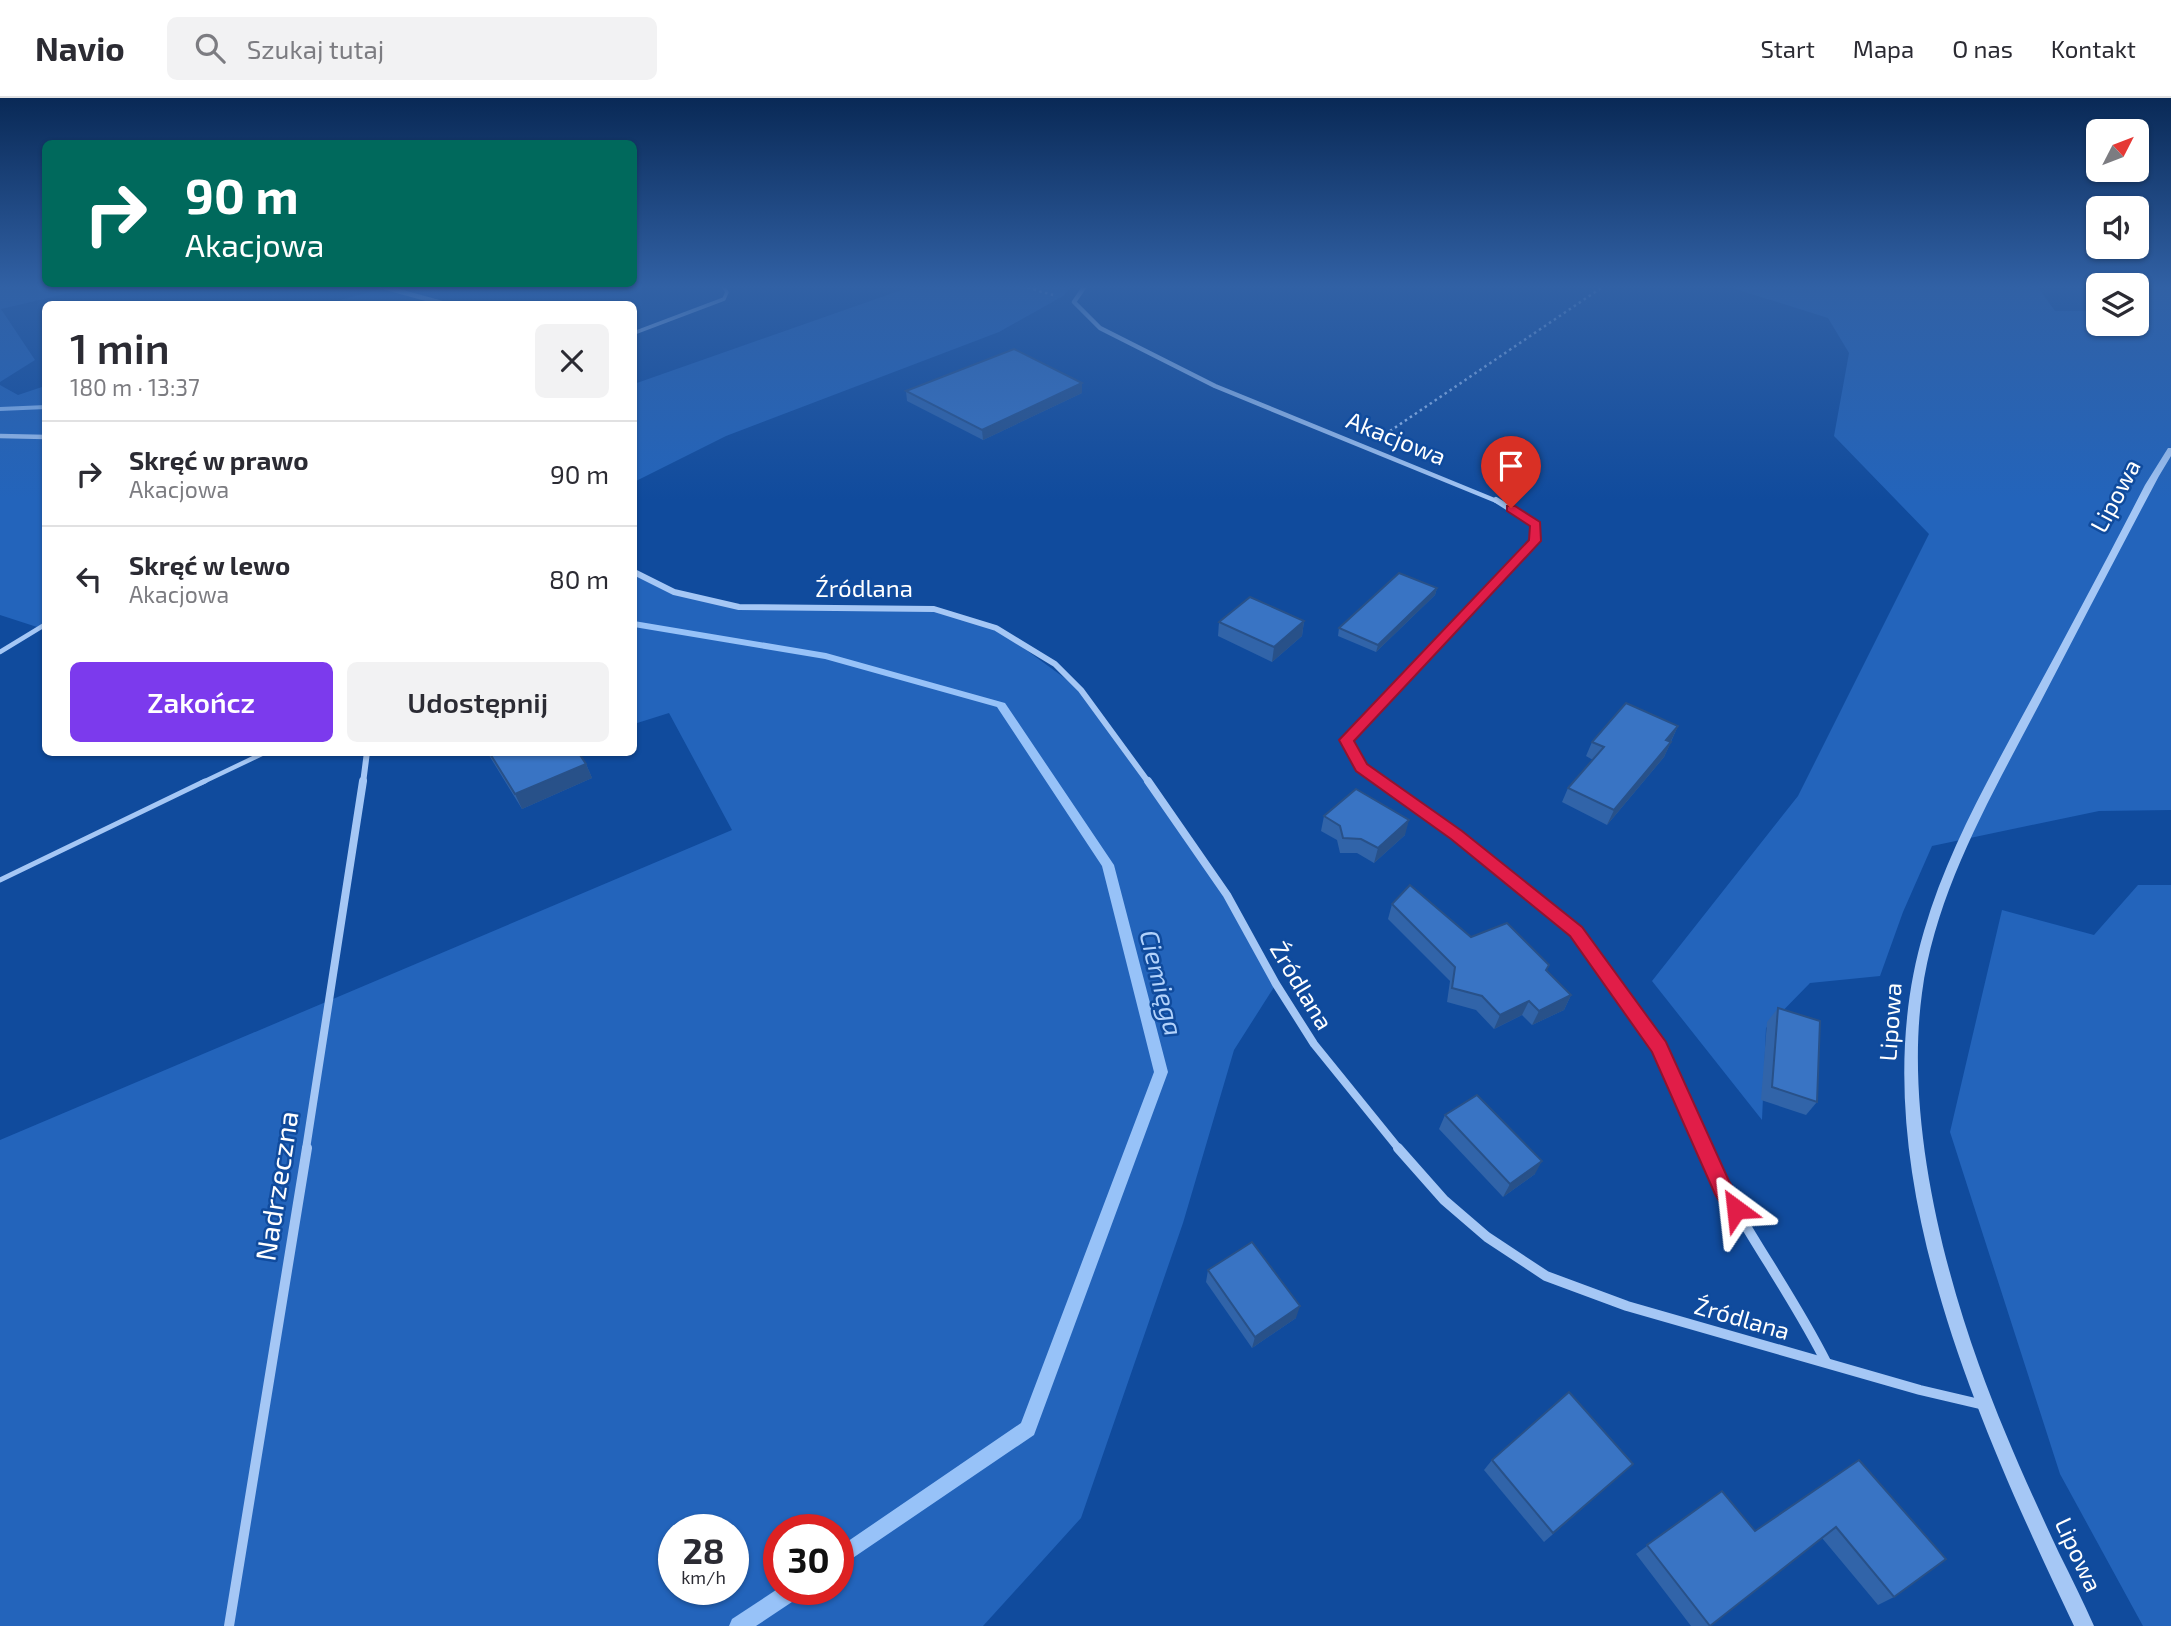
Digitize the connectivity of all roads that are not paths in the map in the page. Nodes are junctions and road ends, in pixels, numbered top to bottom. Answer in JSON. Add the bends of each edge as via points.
{"nodes":[{"id":1,"x":1158,"y":357,"type":"edge"},
{"id":2,"x":0,"y":436,"type":"edge"},
{"id":3,"x":42,"y":437,"type":"edge"},
{"id":4,"x":2171,"y":450,"type":"edge"},
{"id":5,"x":637,"y":574,"type":"edge"},
{"id":6,"x":42,"y":626,"type":"edge"},
{"id":7,"x":0,"y":652,"type":"edge"},
{"id":8,"x":258,"y":756,"type":"edge"},
{"id":9,"x":366,"y":756,"type":"edge"},
{"id":10,"x":0,"y":880,"type":"edge"},
{"id":11,"x":1825,"y":1362,"type":"junction"},
{"id":12,"x":1986,"y":1406,"type":"junction"},
{"id":13,"x":229,"y":1626,"type":"edge"},
{"id":14,"x":2084,"y":1626,"type":"edge"}],
"edges":[{"from":1,"to":11,"type":"street","name":"Akacjowa","via":[[1215,386],[1524,515],[1536,525],[1535,541],[1346,740],[1362,767],[1457,835],[1576,931],[1659,1047],[1722,1188],[1802,1314]]},
{"from":2,"to":3,"type":"street"},
{"from":4,"to":12,"type":"street","name":"Lipowa","via":[[1989,792],[1944,887],[1920,967],[1911,1021],[1916,1145],[1938,1256]]},
{"from":5,"to":11,"type":"street","name":"Źródlana","via":[[674,592],[739,607],[934,609],[996,628],[1055,664],[1125,748],[1227,895],[1314,1044],[1444,1200],[1487,1237],[1546,1276],[1626,1306]]},
{"from":6,"to":7,"type":"lane"},
{"from":8,"to":10,"type":"lane"},
{"from":9,"to":13,"type":"street","name":"Nadrzeczna"},
{"from":11,"to":12,"type":"street","name":"Źródlana"},
{"from":12,"to":14,"type":"street","name":"Lipowa"}]}
